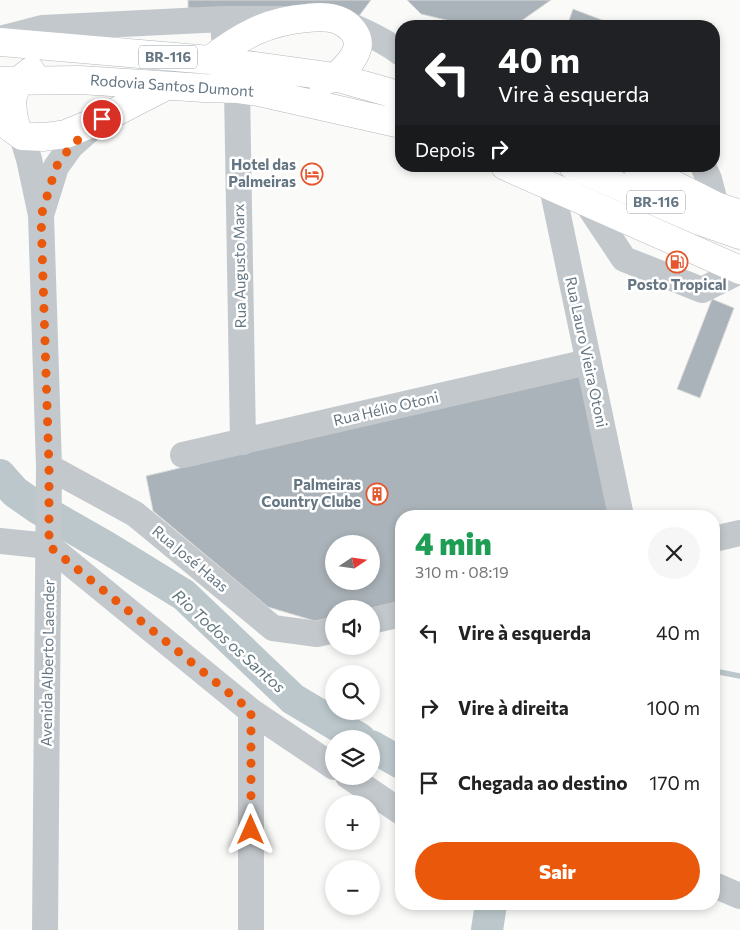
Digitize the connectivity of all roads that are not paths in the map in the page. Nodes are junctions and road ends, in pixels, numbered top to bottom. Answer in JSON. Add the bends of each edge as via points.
{"nodes":[{"id":1,"x":224,"y":19,"type":"junction"},
{"id":2,"x":292,"y":19,"type":"junction"},
{"id":3,"x":348,"y":24,"type":"junction"},
{"id":4,"x":0,"y":40,"type":"edge"},
{"id":5,"x":395,"y":48,"type":"edge"},
{"id":6,"x":217,"y":54,"type":"junction"},
{"id":7,"x":165,"y":57,"type":"junction"},
{"id":8,"x":343,"y":68,"type":"junction"},
{"id":9,"x":9,"y":81,"type":"edge"},
{"id":10,"x":166,"y":86,"type":"junction"},
{"id":11,"x":248,"y":90,"type":"junction"},
{"id":12,"x":395,"y":94,"type":"edge"},
{"id":13,"x":102,"y":119,"type":"junction"},
{"id":14,"x":395,"y":123,"type":"edge"},
{"id":15,"x":13,"y":129,"type":"edge"},
{"id":16,"x":518,"y":172,"type":"edge"},
{"id":17,"x":587,"y":172,"type":"edge"},
{"id":18,"x":649,"y":172,"type":"edge"},
{"id":19,"x":706,"y":172,"type":"edge"},
{"id":20,"x":552,"y":187,"type":"junction"},
{"id":21,"x":586,"y":202,"type":"junction"},
{"id":22,"x":728,"y":210,"type":"edge"},
{"id":23,"x":41,"y":216,"type":"junction"},
{"id":24,"x":740,"y":235,"type":"edge"},
{"id":25,"x":740,"y":270,"type":"edge"},
{"id":26,"x":588,"y":362,"type":"junction"},
{"id":27,"x":242,"y":442,"type":"junction"},
{"id":28,"x":183,"y":455,"type":"dead end"},
{"id":29,"x":49,"y":478,"type":"junction"},
{"id":30,"x":620,"y":510,"type":"edge"},
{"id":31,"x":740,"y":533,"type":"edge"},
{"id":32,"x":720,"y":538,"type":"edge"},
{"id":33,"x":49,"y":540,"type":"junction"},
{"id":34,"x":0,"y":542,"type":"edge"},
{"id":35,"x":395,"y":615,"type":"edge"},
{"id":36,"x":380,"y":619,"type":"edge"},
{"id":37,"x":325,"y":632,"type":"edge"},
{"id":38,"x":251,"y":711,"type":"junction"},
{"id":39,"x":325,"y":761,"type":"edge"},
{"id":40,"x":361,"y":785,"type":"edge"},
{"id":41,"x":395,"y":808,"type":"edge"},
{"id":42,"x":720,"y":888,"type":"edge"},
{"id":43,"x":740,"y":896,"type":"edge"},
{"id":44,"x":45,"y":930,"type":"edge"},
{"id":45,"x":251,"y":930,"type":"edge"}],
"edges":[{"from":1,"to":2,"type":"street"},
{"from":1,"to":4,"type":"street","via":[[42,28]]},
{"from":1,"to":6,"type":"street"},
{"from":2,"to":3,"type":"main road","via":[[323,17]]},
{"from":2,"to":6,"type":"main road","via":[[260,28]]},
{"from":3,"to":5,"type":"street"},
{"from":3,"to":8,"type":"main road","via":[[357,38],[358,48]]},
{"from":4,"to":7,"type":"main road","name":"Rodovia Santos Dumont","number":"BR-116"},
{"from":5,"to":8,"type":"street","via":[[375,49]]},
{"from":6,"to":7,"type":"main road","name":"Rodovia Santos Dumont","number":"BR-116"},
{"from":6,"to":8,"type":"main road","name":"Rodovia Santos Dumont","number":"BR-116"},
{"from":7,"to":9,"type":"main road","via":[[136,65],[50,65]]},
{"from":8,"to":11,"type":"main road","via":[[313,86]]},
{"from":8,"to":12,"type":"main road","name":"Rodovia Santos Dumont","number":"BR-116"},
{"from":9,"to":10,"type":"main road","name":"Rodovia Santos Dumont","number":"BR-116","via":[[80,80]]},
{"from":9,"to":15,"type":"main road"},
{"from":10,"to":11,"type":"main road","name":"Rodovia Santos Dumont","number":"BR-116"},
{"from":10,"to":13,"type":"main road"},
{"from":11,"to":14,"type":"main road","name":"Rodovia Santos Dumont","number":"BR-116"},
{"from":11,"to":27,"type":"street","name":"Rua Augusto Marx"},
{"from":13,"to":15,"type":"main road","via":[[66,134],[44,137]]},
{"from":13,"to":23,"type":"street","name":"Avenida Alberto Laender","via":[[71,146],[56,167]]},
{"from":15,"to":23,"type":"street","name":"Avenida Alberto Laender","via":[[29,159]]},
{"from":16,"to":20,"type":"main road"},
{"from":17,"to":24,"type":"main road","number":"BR-116"},
{"from":18,"to":22,"type":"main road","number":"BR-116"},
{"from":19,"to":22,"type":"street"},
{"from":20,"to":21,"type":"main road"},
{"from":20,"to":26,"type":"street","name":"Rua Lauro Vieira Otoni"},
{"from":21,"to":25,"type":"main road"},
{"from":21,"to":25,"type":"street","via":[[624,259],[702,290]]},
{"from":23,"to":29,"type":"street","name":"Avenida Alberto Laender"},
{"from":26,"to":27,"type":"street","name":"Rua Hélio Otoni"},
{"from":26,"to":30,"type":"street","name":"Rua Lauro Vieira Otoni"},
{"from":27,"to":28,"type":"street","name":"Rua Hélio Otoni"},
{"from":29,"to":33,"type":"street","name":"Avenida Alberto Laender"},
{"from":29,"to":37,"type":"street","name":"Rua José Haas","via":[[135,514],[273,628],[317,634]]},
{"from":31,"to":32,"type":"street"},
{"from":33,"to":34,"type":"street"},
{"from":33,"to":38,"type":"street"},
{"from":33,"to":44,"type":"street","name":"Avenida Alberto Laender"},
{"from":35,"to":36,"type":"street"},
{"from":38,"to":39,"type":"street"},
{"from":38,"to":45,"type":"street"},
{"from":40,"to":41,"type":"street"},
{"from":42,"to":43,"type":"street"}]}
